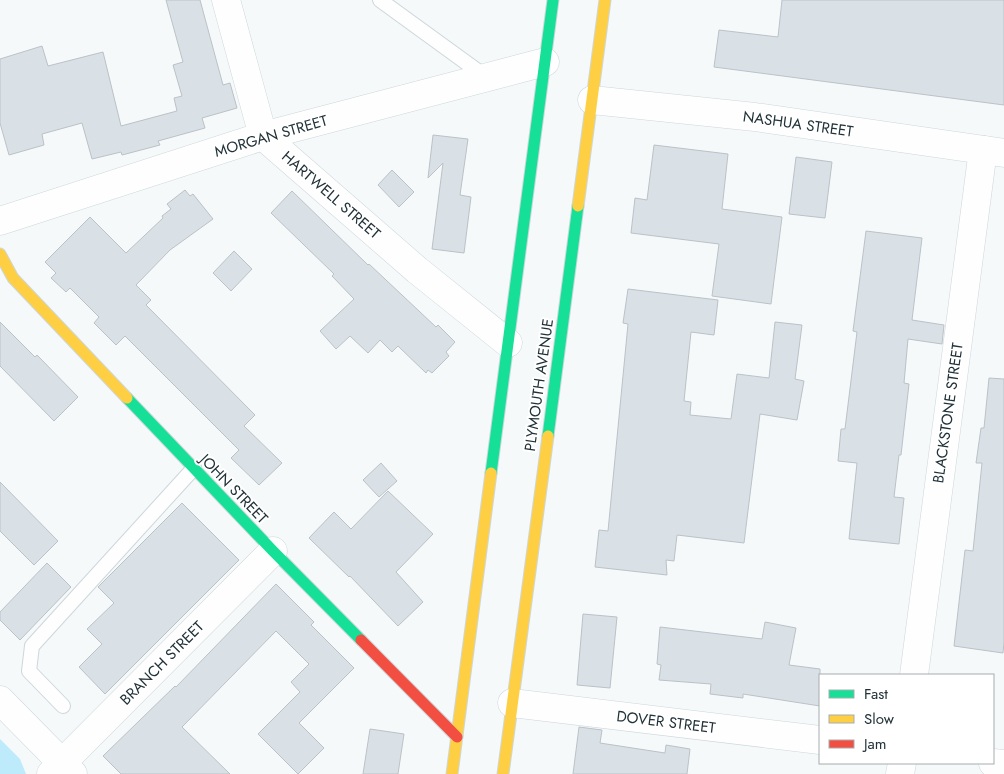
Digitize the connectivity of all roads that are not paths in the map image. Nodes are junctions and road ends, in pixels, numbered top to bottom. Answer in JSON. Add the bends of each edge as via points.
{"nodes":[{"id":1,"x":226,"y":0,"type":"edge"},
{"id":2,"x":380,"y":0,"type":"edge"},
{"id":3,"x":553,"y":0,"type":"edge"},
{"id":4,"x":605,"y":0,"type":"edge"},
{"id":5,"x":545,"y":62,"type":"junction"},
{"id":6,"x":486,"y":77,"type":"junction"},
{"id":7,"x":592,"y":100,"type":"junction"},
{"id":8,"x":263,"y":136,"type":"junction"},
{"id":9,"x":994,"y":151,"type":"edge"},
{"id":10,"x":0,"y":221,"type":"edge"},
{"id":11,"x":0,"y":254,"type":"edge"},
{"id":12,"x":508,"y":343,"type":"junction"},
{"id":13,"x":194,"y":468,"type":"junction"},
{"id":14,"x":273,"y":551,"type":"junction"},
{"id":15,"x":914,"y":674,"type":"edge"},
{"id":16,"x":0,"y":700,"type":"edge"},
{"id":17,"x":512,"y":703,"type":"junction"},
{"id":18,"x":63,"y":706,"type":"dead end"},
{"id":19,"x":456,"y":737,"type":"junction"},
{"id":20,"x":819,"y":740,"type":"edge"},
{"id":21,"x":62,"y":770,"type":"edge"},
{"id":22,"x":452,"y":774,"type":"edge"},
{"id":23,"x":502,"y":774,"type":"edge"}],
"edges":[{"from":1,"to":8,"type":"street"},
{"from":2,"to":6,"type":"lane"},
{"from":3,"to":5,"type":"main road"},
{"from":4,"to":7,"type":"main road","name":"PLYMOUTH AVENUE"},
{"from":5,"to":6,"type":"street","name":"MORGAN STREET"},
{"from":5,"to":12,"type":"main road"},
{"from":6,"to":8,"type":"street","name":"MORGAN STREET"},
{"from":7,"to":9,"type":"street","name":"NASHUA STREET","via":[[755,117]]},
{"from":7,"to":17,"type":"main road","name":"PLYMOUTH AVENUE"},
{"from":8,"to":10,"type":"street","name":"MORGAN STREET"},
{"from":8,"to":12,"type":"street","name":"HARTWELL STREET","via":[[417,270]]},
{"from":9,"to":15,"type":"street","name":"BLACKSTONE STREET"},
{"from":11,"to":13,"type":"main road","name":"JOHN STREET","via":[[13,278]]},
{"from":12,"to":19,"type":"main road"},
{"from":13,"to":14,"type":"main road","name":"JOHN STREET"},
{"from":13,"to":18,"type":"lane","via":[[32,646],[29,671]]},
{"from":14,"to":19,"type":"main road","name":"JOHN STREET"},
{"from":14,"to":21,"type":"street","name":"BRANCH STREET"},
{"from":16,"to":21,"type":"street"},
{"from":17,"to":20,"type":"street","name":"DOVER STREET"},
{"from":17,"to":23,"type":"main road","name":"PLYMOUTH AVENUE"},
{"from":19,"to":22,"type":"main road"}]}
